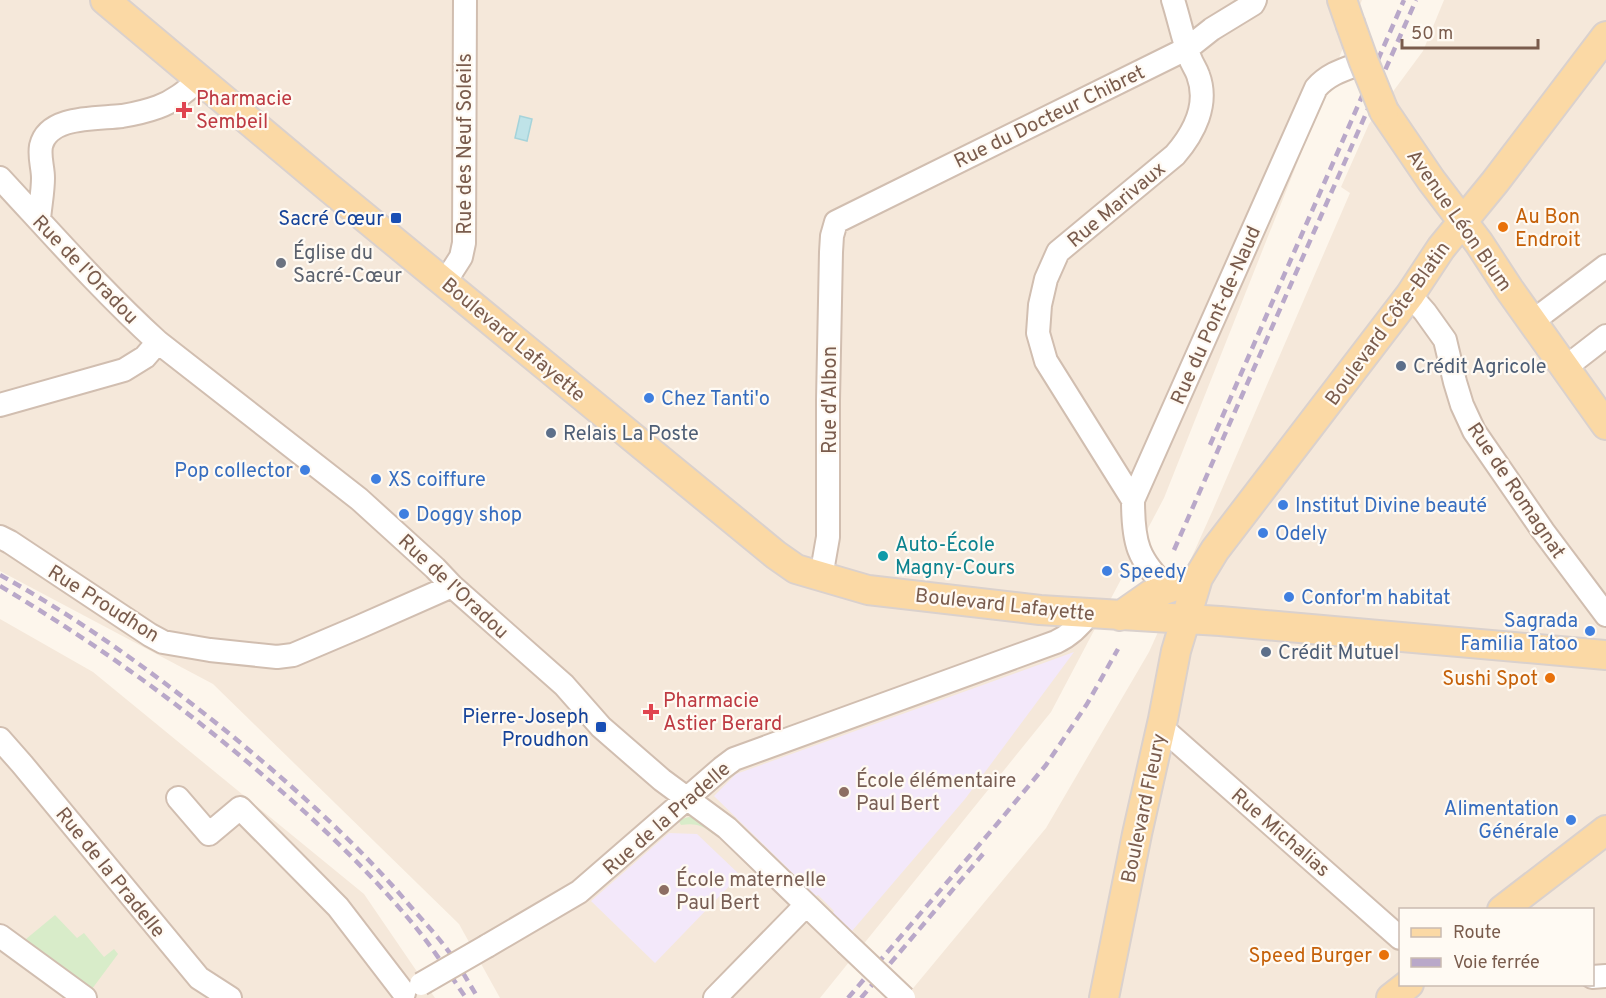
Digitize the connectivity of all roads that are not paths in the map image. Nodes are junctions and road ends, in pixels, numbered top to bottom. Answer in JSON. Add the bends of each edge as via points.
{"nodes":[{"id":1,"x":105,"y":0,"type":"edge"},
{"id":2,"x":465,"y":0,"type":"edge"},
{"id":3,"x":1173,"y":0,"type":"edge"},
{"id":4,"x":1256,"y":0,"type":"edge"},
{"id":5,"x":1346,"y":11,"type":"edge"},
{"id":6,"x":1606,"y":36,"type":"edge"},
{"id":7,"x":1188,"y":48,"type":"junction"},
{"id":8,"x":1364,"y":62,"type":"junction"},
{"id":9,"x":200,"y":79,"type":"junction"},
{"id":10,"x":0,"y":178,"type":"edge"},
{"id":11,"x":39,"y":220,"type":"junction"},
{"id":12,"x":1462,"y":221,"type":"junction"},
{"id":13,"x":836,"y":222,"type":"joint"},
{"id":14,"x":1606,"y":266,"type":"edge"},
{"id":15,"x":445,"y":282,"type":"junction"},
{"id":16,"x":1410,"y":295,"type":"junction"},
{"id":17,"x":1533,"y":321,"type":"junction"},
{"id":18,"x":1606,"y":336,"type":"edge"},
{"id":19,"x":158,"y":342,"type":"junction"},
{"id":20,"x":1566,"y":367,"type":"junction"},
{"id":21,"x":0,"y":405,"type":"edge"},
{"id":22,"x":1606,"y":425,"type":"edge"},
{"id":23,"x":1133,"y":500,"type":"junction"},
{"id":24,"x":0,"y":537,"type":"edge"},
{"id":25,"x":821,"y":577,"type":"junction"},
{"id":26,"x":1198,"y":578,"type":"junction"},
{"id":27,"x":452,"y":586,"type":"junction"},
{"id":28,"x":1169,"y":589,"type":"junction"},
{"id":29,"x":1089,"y":613,"type":"junction"},
{"id":30,"x":1606,"y":615,"type":"edge"},
{"id":31,"x":1120,"y":616,"type":"junction"},
{"id":32,"x":1185,"y":619,"type":"junction"},
{"id":33,"x":1606,"y":655,"type":"edge"},
{"id":34,"x":1161,"y":727,"type":"junction"},
{"id":35,"x":0,"y":739,"type":"edge"},
{"id":36,"x":178,"y":798,"type":"dead end"},
{"id":37,"x":687,"y":799,"type":"junction"},
{"id":38,"x":1606,"y":830,"type":"edge"},
{"id":39,"x":806,"y":905,"type":"junction"},
{"id":40,"x":1503,"y":908,"type":"edge"},
{"id":41,"x":0,"y":936,"type":"edge"},
{"id":42,"x":1399,"y":936,"type":"edge"},
{"id":43,"x":1406,"y":986,"type":"edge"},
{"id":44,"x":404,"y":992,"type":"edge"},
{"id":45,"x":85,"y":998,"type":"edge"},
{"id":46,"x":230,"y":998,"type":"edge"},
{"id":47,"x":715,"y":998,"type":"edge"},
{"id":48,"x":904,"y":998,"type":"edge"},
{"id":49,"x":1104,"y":998,"type":"edge"},
{"id":50,"x":1391,"y":998,"type":"edge"}],
"edges":[{"from":1,"to":9,"type":"main road","name":"Boulevard Lafayette"},
{"from":2,"to":15,"type":"street","name":"Rue des Neuf Soleils","via":[[464,243],[461,257]]},
{"from":3,"to":7,"type":"street","name":"Rue Marivaux"},
{"from":4,"to":7,"type":"street","name":"Rue du Docteur Chibret"},
{"from":5,"to":8,"type":"main road","name":"Avenue Léon Blum","bridge":true},
{"from":6,"to":12,"type":"main road","name":"Boulevard Côte-Blatin"},
{"from":7,"to":13,"type":"street","name":"Rue du Docteur Chibret"},
{"from":7,"to":23,"type":"street","name":"Rue Marivaux","via":[[1199,77],[1202,100],[1188,140],[1058,252],[1040,305],[1038,333],[1046,361]]},
{"from":8,"to":12,"type":"main road","name":"Avenue Léon Blum","bridge":true,"via":[[1384,111]]},
{"from":8,"to":23,"type":"street","name":"Rue du Pont-de-Naud","via":[[1331,75],[1317,88]]},
{"from":9,"to":11,"type":"street","via":[[157,108],[72,120],[48,134],[40,160],[43,178]]},
{"from":9,"to":15,"type":"main road","name":"Boulevard Lafayette"},
{"from":10,"to":11,"type":"street","name":"Rue de l'Oradou"},
{"from":11,"to":19,"type":"street","name":"Rue de l'Oradou"},
{"from":12,"to":16,"type":"main road","name":"Boulevard Côte-Blatin"},
{"from":12,"to":17,"type":"main road","name":"Avenue Léon Blum"},
{"from":13,"to":25,"type":"street","name":"Rue d'Albon","via":[[831,252],[828,537]]},
{"from":14,"to":17,"type":"street"},
{"from":15,"to":25,"type":"main road","name":"Boulevard Lafayette","via":[[776,555],[796,569]]},
{"from":16,"to":26,"type":"main road","name":"Boulevard Côte-Blatin","via":[[1215,550]]},
{"from":16,"to":30,"type":"street","name":"Rue de Romagnat","via":[[1445,340],[1462,405],[1474,431]]},
{"from":17,"to":20,"type":"main road","name":"Avenue Léon Blum"},
{"from":18,"to":20,"type":"street"},
{"from":19,"to":21,"type":"street","via":[[145,357],[124,370]]},
{"from":19,"to":27,"type":"street","name":"Rue de l'Oradou","via":[[359,499]]},
{"from":20,"to":22,"type":"main road","name":"Avenue Léon Blum"},
{"from":23,"to":28,"type":"street","name":"Rue du Pont-de-Naud","via":[[1137,545],[1144,562]]},
{"from":24,"to":27,"type":"street","name":"Rue Proudhon","via":[[164,642],[251,655],[293,655]]},
{"from":25,"to":29,"type":"main road","name":"Boulevard Lafayette","via":[[868,590]]},
{"from":26,"to":28,"type":"main road"},
{"from":26,"to":32,"type":"main road","name":"Boulevard Côte-Blatin"},
{"from":27,"to":37,"type":"street","name":"Rue de l'Oradou","via":[[564,685],[601,726]]},
{"from":28,"to":31,"type":"main road","via":[[1150,595]]},
{"from":29,"to":31,"type":"main road","name":"Boulevard Lafayette"},
{"from":29,"to":37,"type":"street","name":"Rue de la Pradelle","via":[[1079,627],[1056,642],[734,759]]},
{"from":31,"to":32,"type":"main road","name":"Boulevard Lafayette"},
{"from":32,"to":33,"type":"main road","name":"Boulevard Lafayette"},
{"from":32,"to":34,"type":"main road","name":"Boulevard Fleury"},
{"from":34,"to":42,"type":"street","name":"Rue Michalias"},
{"from":34,"to":49,"type":"main road","name":"Boulevard Fleury"},
{"from":35,"to":46,"type":"street","name":"Rue de la Pradelle","via":[[199,978]]},
{"from":36,"to":44,"type":"street","via":[[209,834],[240,808],[338,908]]},
{"from":37,"to":39,"type":"street","name":"Rue de l'Oradou","via":[[727,828]]},
{"from":37,"to":44,"type":"street","name":"Rue de la Pradelle","bridge":true,"via":[[579,892]]},
{"from":38,"to":40,"type":"main road"},
{"from":39,"to":47,"type":"street"},
{"from":39,"to":48,"type":"street","name":"Rue de l'Oradou","bridge":true},
{"from":41,"to":45,"type":"street"},
{"from":43,"to":50,"type":"main road"}]}
